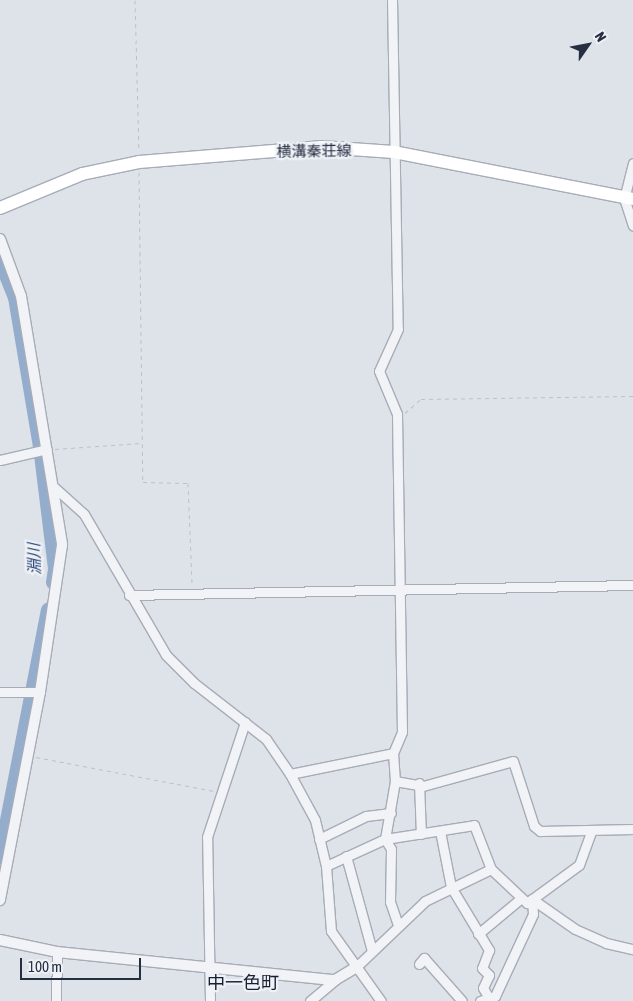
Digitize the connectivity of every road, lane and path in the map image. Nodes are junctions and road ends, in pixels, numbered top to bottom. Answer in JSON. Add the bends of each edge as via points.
{"nodes":[{"id":1,"x":135,"y":0,"type":"edge"},
{"id":2,"x":392,"y":0,"type":"edge"},
{"id":3,"x":394,"y":152,"type":"junction"},
{"id":4,"x":139,"y":162,"type":"junction"},
{"id":5,"x":633,"y":163,"type":"edge"},
{"id":6,"x":628,"y":198,"type":"edge"},
{"id":7,"x":0,"y":208,"type":"edge"},
{"id":8,"x":633,"y":226,"type":"edge"},
{"id":9,"x":0,"y":239,"type":"edge"},
{"id":10,"x":633,"y":396,"type":"edge"},
{"id":11,"x":397,"y":424,"type":"junction"},
{"id":12,"x":143,"y":442,"type":"junction"},
{"id":13,"x":47,"y":449,"type":"junction"},
{"id":14,"x":0,"y":460,"type":"edge"},
{"id":15,"x":54,"y":486,"type":"junction"},
{"id":16,"x":633,"y":585,"type":"edge"},
{"id":17,"x":400,"y":590,"type":"junction"},
{"id":18,"x":192,"y":593,"type":"junction"},
{"id":19,"x":129,"y":595,"type":"junction"},
{"id":20,"x":0,"y":692,"type":"edge"},
{"id":21,"x":40,"y":692,"type":"junction"},
{"id":22,"x":245,"y":722,"type":"junction"},
{"id":23,"x":394,"y":753,"type":"junction"},
{"id":24,"x":28,"y":755,"type":"junction"},
{"id":25,"x":290,"y":774,"type":"junction"},
{"id":26,"x":395,"y":781,"type":"junction"},
{"id":27,"x":419,"y":783,"type":"junction"},
{"id":28,"x":220,"y":792,"type":"junction"},
{"id":29,"x":391,"y":813,"type":"junction"},
{"id":30,"x":633,"y":829,"type":"edge"},
{"id":31,"x":592,"y":830,"type":"junction"},
{"id":32,"x":440,"y":831,"type":"junction"},
{"id":33,"x":421,"y":834,"type":"junction"},
{"id":34,"x":319,"y":839,"type":"junction"},
{"id":35,"x":385,"y":839,"type":"junction"},
{"id":36,"x":346,"y":856,"type":"junction"},
{"id":37,"x":326,"y":866,"type":"junction"},
{"id":38,"x":490,"y":869,"type":"junction"},
{"id":39,"x":451,"y":887,"type":"junction"},
{"id":40,"x":532,"y":899,"type":"junction"},
{"id":41,"x":0,"y":900,"type":"edge"},
{"id":42,"x":519,"y":900,"type":"junction"},
{"id":43,"x":398,"y":925,"type":"junction"},
{"id":44,"x":478,"y":934,"type":"junction"},
{"id":45,"x":0,"y":940,"type":"edge"},
{"id":46,"x":633,"y":949,"type":"edge"},
{"id":47,"x":372,"y":951,"type":"junction"},
{"id":48,"x":57,"y":952,"type":"junction"},
{"id":49,"x":419,"y":964,"type":"dead end"},
{"id":50,"x":209,"y":967,"type":"junction"},
{"id":51,"x":355,"y":968,"type":"junction"},
{"id":52,"x":335,"y":980,"type":"junction"},
{"id":53,"x":485,"y":999,"type":"edge"},
{"id":54,"x":56,"y":1001,"type":"edge"},
{"id":55,"x":210,"y":1001,"type":"edge"},
{"id":56,"x":310,"y":1001,"type":"edge"},
{"id":57,"x":381,"y":1001,"type":"edge"},
{"id":58,"x":462,"y":1001,"type":"edge"}],
"edges":[{"from":1,"to":4,"type":"path"},
{"from":2,"to":3,"type":"street"},
{"from":3,"to":4,"type":"main road","name":"横溝秦荘線","via":[[322,148]]},
{"from":3,"to":6,"type":"main road","name":"横溝秦荘線"},
{"from":3,"to":11,"type":"street","via":[[398,329],[379,371]]},
{"from":4,"to":7,"type":"main road","name":"横溝秦荘線","via":[[82,174]]},
{"from":4,"to":12,"type":"path"},
{"from":5,"to":6,"type":"street"},
{"from":6,"to":8,"type":"street"},
{"from":9,"to":13,"type":"street","via":[[21,296]]},
{"from":10,"to":11,"type":"path","via":[[421,398]]},
{"from":11,"to":17,"type":"street"},
{"from":12,"to":13,"type":"path"},
{"from":12,"to":18,"type":"path","via":[[143,482],[188,484]]},
{"from":13,"to":14,"type":"street"},
{"from":13,"to":15,"type":"street"},
{"from":15,"to":19,"type":"street","via":[[84,514]]},
{"from":15,"to":21,"type":"street","via":[[62,564]]},
{"from":16,"to":17,"type":"street"},
{"from":17,"to":18,"type":"street"},
{"from":17,"to":23,"type":"street","via":[[402,732]]},
{"from":18,"to":19,"type":"street"},
{"from":19,"to":22,"type":"street","via":[[166,655]]},
{"from":20,"to":21,"type":"street"},
{"from":21,"to":24,"type":"street"},
{"from":22,"to":25,"type":"street","via":[[266,739]]},
{"from":22,"to":28,"type":"street"},
{"from":23,"to":25,"type":"street"},
{"from":23,"to":26,"type":"street"},
{"from":24,"to":28,"type":"path"},
{"from":24,"to":41,"type":"street"},
{"from":25,"to":34,"type":"street","via":[[306,800]]},
{"from":26,"to":27,"type":"street"},
{"from":26,"to":29,"type":"street"},
{"from":27,"to":31,"type":"street","via":[[424,786],[513,761],[534,826],[540,831]]},
{"from":27,"to":33,"type":"street"},
{"from":28,"to":50,"type":"street","via":[[206,837]]},
{"from":29,"to":34,"type":"street","via":[[366,816]]},
{"from":29,"to":35,"type":"street"},
{"from":30,"to":31,"type":"street"},
{"from":31,"to":40,"type":"street","via":[[579,865]]},
{"from":32,"to":33,"type":"street"},
{"from":32,"to":38,"type":"street","via":[[474,825]]},
{"from":32,"to":39,"type":"street"},
{"from":33,"to":35,"type":"street"},
{"from":34,"to":37,"type":"street"},
{"from":35,"to":36,"type":"street"},
{"from":35,"to":43,"type":"street","via":[[391,849],[390,902]]},
{"from":36,"to":37,"type":"street"},
{"from":36,"to":47,"type":"street"},
{"from":37,"to":51,"type":"street","via":[[331,931]]},
{"from":38,"to":39,"type":"street"},
{"from":38,"to":42,"type":"street"},
{"from":39,"to":43,"type":"street"},
{"from":39,"to":44,"type":"street"},
{"from":40,"to":42,"type":"street","via":[[526,903]]},
{"from":40,"to":46,"type":"street","via":[[606,944]]},
{"from":40,"to":53,"type":"street","via":[[533,914],[495,996]]},
{"from":42,"to":44,"type":"street"},
{"from":43,"to":47,"type":"street"},
{"from":44,"to":53,"type":"street","via":[[489,950],[482,968],[489,975],[482,988]]},
{"from":45,"to":48,"type":"street"},
{"from":47,"to":51,"type":"street"},
{"from":48,"to":50,"type":"street"},
{"from":48,"to":54,"type":"street"},
{"from":49,"to":58,"type":"street","via":[[424,958]]},
{"from":50,"to":52,"type":"street"},
{"from":50,"to":55,"type":"street"},
{"from":51,"to":52,"type":"street"},
{"from":51,"to":57,"type":"street"},
{"from":52,"to":56,"type":"street"}]}
